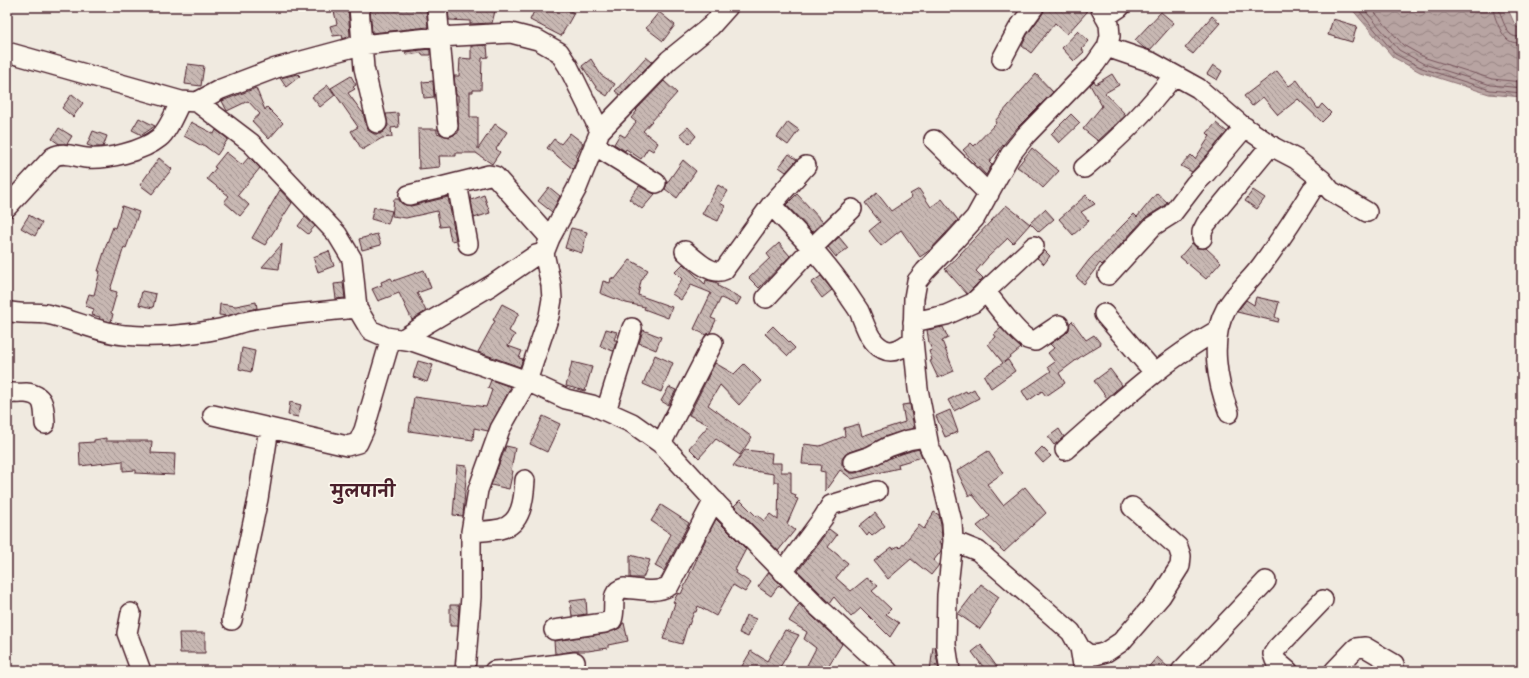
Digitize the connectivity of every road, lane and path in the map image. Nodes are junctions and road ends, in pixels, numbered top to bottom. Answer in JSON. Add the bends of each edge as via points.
{"nodes":[{"id":1,"x":359,"y":7,"type":"edge"},
{"id":2,"x":438,"y":7,"type":"edge"},
{"id":3,"x":728,"y":7,"type":"edge"},
{"id":4,"x":1034,"y":7,"type":"edge"},
{"id":5,"x":1109,"y":10,"type":"edge"},
{"id":6,"x":439,"y":37,"type":"junction"},
{"id":7,"x":361,"y":45,"type":"junction"},
{"id":8,"x":1107,"y":48,"type":"junction"},
{"id":9,"x":7,"y":52,"type":"edge"},
{"id":10,"x":1002,"y":59,"type":"dead end"},
{"id":11,"x":1174,"y":75,"type":"junction"},
{"id":12,"x":189,"y":102,"type":"junction"},
{"id":13,"x":377,"y":123,"type":"dead end"},
{"id":14,"x":448,"y":126,"type":"dead end"},
{"id":15,"x":1245,"y":127,"type":"junction"},
{"id":16,"x":597,"y":138,"type":"junction"},
{"id":17,"x":934,"y":140,"type":"dead end"},
{"id":18,"x":1271,"y":145,"type":"junction"},
{"id":19,"x":806,"y":166,"type":"dead end"},
{"id":20,"x":1084,"y":168,"type":"dead end"},
{"id":21,"x":1322,"y":180,"type":"junction"},
{"id":22,"x":457,"y":183,"type":"junction"},
{"id":23,"x":656,"y":183,"type":"dead end"},
{"id":24,"x":990,"y":194,"type":"junction"},
{"id":25,"x":409,"y":195,"type":"dead end"},
{"id":26,"x":771,"y":205,"type":"junction"},
{"id":27,"x":7,"y":207,"type":"edge"},
{"id":28,"x":852,"y":209,"type":"dead end"},
{"id":29,"x":1367,"y":212,"type":"dead end"},
{"id":30,"x":1202,"y":238,"type":"dead end"},
{"id":31,"x":468,"y":244,"type":"dead end"},
{"id":32,"x":547,"y":246,"type":"junction"},
{"id":33,"x":1034,"y":246,"type":"dead end"},
{"id":34,"x":812,"y":248,"type":"junction"},
{"id":35,"x":685,"y":251,"type":"dead end"},
{"id":36,"x":1108,"y":275,"type":"dead end"},
{"id":37,"x":985,"y":291,"type":"junction"},
{"id":38,"x":766,"y":298,"type":"dead end"},
{"id":39,"x":356,"y":308,"type":"junction"},
{"id":40,"x":7,"y":311,"type":"edge"},
{"id":41,"x":1104,"y":314,"type":"dead end"},
{"id":42,"x":1059,"y":326,"type":"dead end"},
{"id":43,"x":632,"y":328,"type":"dead end"},
{"id":44,"x":1218,"y":330,"type":"junction"},
{"id":45,"x":913,"y":331,"type":"junction"},
{"id":46,"x":397,"y":339,"type":"junction"},
{"id":47,"x":713,"y":343,"type":"dead end"},
{"id":48,"x":1154,"y":372,"type":"junction"},
{"id":49,"x":527,"y":381,"type":"junction"},
{"id":50,"x":7,"y":392,"type":"edge"},
{"id":51,"x":606,"y":412,"type":"junction"},
{"id":52,"x":1229,"y":413,"type":"dead end"},
{"id":53,"x":213,"y":415,"type":"dead end"},
{"id":54,"x":45,"y":424,"type":"dead end"},
{"id":55,"x":269,"y":428,"type":"junction"},
{"id":56,"x":926,"y":437,"type":"junction"},
{"id":57,"x":661,"y":444,"type":"junction"},
{"id":58,"x":1065,"y":450,"type":"dead end"},
{"id":59,"x":853,"y":462,"type":"dead end"},
{"id":60,"x":525,"y":480,"type":"dead end"},
{"id":61,"x":877,"y":491,"type":"dead end"},
{"id":62,"x":714,"y":500,"type":"junction"},
{"id":63,"x":1132,"y":507,"type":"dead end"},
{"id":64,"x":471,"y":532,"type":"junction"},
{"id":65,"x":953,"y":541,"type":"junction"},
{"id":66,"x":783,"y":572,"type":"junction"},
{"id":67,"x":1266,"y":581,"type":"dead end"},
{"id":68,"x":1323,"y":600,"type":"dead end"},
{"id":69,"x":131,"y":613,"type":"dead end"},
{"id":70,"x":232,"y":620,"type":"dead end"},
{"id":71,"x":554,"y":630,"type":"dead end"},
{"id":72,"x":1080,"y":648,"type":"junction"},
{"id":73,"x":575,"y":662,"type":"dead end"},
{"id":74,"x":1394,"y":664,"type":"dead end"},
{"id":75,"x":141,"y":671,"type":"edge"},
{"id":76,"x":465,"y":671,"type":"edge"},
{"id":77,"x":494,"y":671,"type":"edge"},
{"id":78,"x":888,"y":671,"type":"edge"},
{"id":79,"x":950,"y":671,"type":"edge"},
{"id":80,"x":1087,"y":671,"type":"edge"},
{"id":81,"x":1181,"y":671,"type":"edge"},
{"id":82,"x":1288,"y":671,"type":"edge"},
{"id":83,"x":1334,"y":671,"type":"edge"}],
"edges":[{"from":1,"to":7,"type":"street"},
{"from":2,"to":6,"type":"street"},
{"from":3,"to":16,"type":"street","via":[[711,26],[669,60]]},
{"from":4,"to":10,"type":"street","via":[[1018,29]]},
{"from":5,"to":8,"type":"street","via":[[1110,36]]},
{"from":6,"to":7,"type":"street"},
{"from":6,"to":14,"type":"street"},
{"from":6,"to":16,"type":"street","via":[[510,33],[538,40],[559,52],[568,66]]},
{"from":7,"to":12,"type":"street","via":[[276,68]]},
{"from":7,"to":13,"type":"street"},
{"from":8,"to":11,"type":"street","via":[[1151,62]]},
{"from":8,"to":24,"type":"street","via":[[1095,64],[1026,135],[1010,155]]},
{"from":9,"to":12,"type":"street"},
{"from":11,"to":15,"type":"street","via":[[1198,88]]},
{"from":11,"to":20,"type":"street","via":[[1156,100],[1126,132]]},
{"from":12,"to":27,"type":"street","via":[[160,138],[135,151],[116,156],[87,158],[58,154]]},
{"from":12,"to":39,"type":"street","via":[[251,143],[337,234],[352,259]]},
{"from":15,"to":18,"type":"street"},
{"from":15,"to":36,"type":"street","via":[[1172,214],[1152,226]]},
{"from":16,"to":23,"type":"street"},
{"from":16,"to":32,"type":"street","via":[[577,188]]},
{"from":17,"to":24,"type":"street"},
{"from":18,"to":21,"type":"street","via":[[1296,159]]},
{"from":18,"to":30,"type":"street","via":[[1206,224]]},
{"from":19,"to":26,"type":"street"},
{"from":21,"to":29,"type":"street","via":[[1331,191]]},
{"from":21,"to":44,"type":"street","via":[[1312,190],[1261,267],[1236,295],[1226,310]]},
{"from":22,"to":25,"type":"street"},
{"from":22,"to":31,"type":"street"},
{"from":22,"to":32,"type":"street","via":[[489,175],[495,176]]},
{"from":24,"to":45,"type":"street","via":[[975,218],[917,281]]},
{"from":26,"to":34,"type":"street"},
{"from":26,"to":35,"type":"street","via":[[720,273],[697,262]]},
{"from":28,"to":34,"type":"street"},
{"from":32,"to":46,"type":"street","via":[[492,284]]},
{"from":32,"to":49,"type":"street","via":[[552,299],[549,316]]},
{"from":33,"to":37,"type":"street"},
{"from":34,"to":38,"type":"street"},
{"from":34,"to":45,"type":"street","via":[[842,285],[858,310],[866,330],[882,349],[889,352],[899,350]]},
{"from":37,"to":42,"type":"street","via":[[1025,338],[1035,341]]},
{"from":37,"to":45,"type":"street","via":[[968,306]]},
{"from":39,"to":40,"type":"street","via":[[247,321],[212,330],[150,336],[100,331],[82,323],[45,314]]},
{"from":39,"to":46,"type":"street","via":[[370,330]]},
{"from":41,"to":48,"type":"street"},
{"from":43,"to":51,"type":"street"},
{"from":44,"to":48,"type":"street"},
{"from":44,"to":52,"type":"street","via":[[1217,367]]},
{"from":45,"to":56,"type":"street","via":[[918,389]]},
{"from":46,"to":49,"type":"street","via":[[412,341]]},
{"from":46,"to":55,"type":"street","via":[[358,443],[347,446]]},
{"from":47,"to":57,"type":"street"},
{"from":48,"to":58,"type":"street"},
{"from":49,"to":51,"type":"street","via":[[566,400],[592,405]]},
{"from":49,"to":64,"type":"street","via":[[500,429],[478,490]]},
{"from":50,"to":54,"type":"street","via":[[40,398]]},
{"from":51,"to":57,"type":"street","via":[[632,423]]},
{"from":53,"to":55,"type":"street"},
{"from":55,"to":70,"type":"street","via":[[258,498]]},
{"from":56,"to":59,"type":"street","via":[[888,446],[872,456]]},
{"from":56,"to":65,"type":"street","via":[[939,468],[952,522]]},
{"from":57,"to":62,"type":"street"},
{"from":60,"to":64,"type":"street","via":[[524,501],[518,516],[510,525],[501,529]]},
{"from":61,"to":66,"type":"street","via":[[831,505]]},
{"from":62,"to":66,"type":"street"},
{"from":62,"to":71,"type":"street","via":[[669,586],[654,591],[619,589],[613,599],[612,620]]},
{"from":63,"to":72,"type":"street","via":[[1178,547],[1181,556],[1180,566],[1161,596],[1121,642],[1096,656]]},
{"from":64,"to":76,"type":"street"},
{"from":65,"to":72,"type":"street","via":[[978,551],[1071,632]]},
{"from":65,"to":79,"type":"street","via":[[947,595],[946,645]]},
{"from":66,"to":78,"type":"street"},
{"from":67,"to":81,"type":"street"},
{"from":68,"to":82,"type":"street","via":[[1274,654],[1275,660]]},
{"from":69,"to":75,"type":"street","via":[[127,633]]},
{"from":72,"to":80,"type":"street","via":[[1083,665]]},
{"from":73,"to":77,"type":"street"},
{"from":74,"to":83,"type":"street","via":[[1361,647],[1356,648]]}]}
